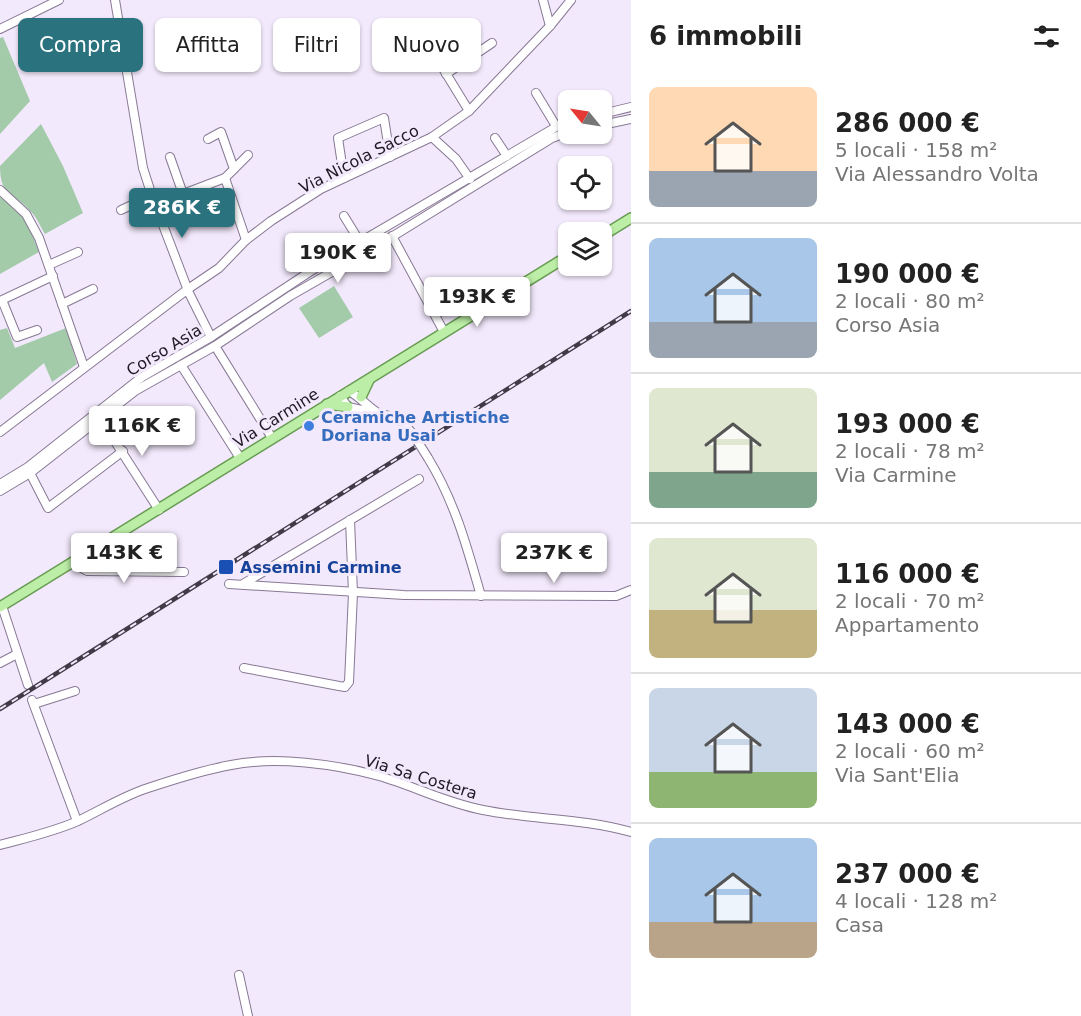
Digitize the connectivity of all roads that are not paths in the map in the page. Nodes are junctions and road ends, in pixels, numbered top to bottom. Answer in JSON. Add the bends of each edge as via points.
{"nodes":[{"id":1,"x":59,"y":0,"type":"edge"},
{"id":2,"x":115,"y":0,"type":"edge"},
{"id":3,"x":543,"y":0,"type":"edge"},
{"id":4,"x":571,"y":0,"type":"edge"},
{"id":5,"x":550,"y":26,"type":"junction"},
{"id":6,"x":0,"y":29,"type":"edge"},
{"id":7,"x":492,"y":43,"type":"dead end"},
{"id":8,"x":446,"y":74,"type":"joint"},
{"id":9,"x":536,"y":93,"type":"dead end"},
{"id":10,"x":631,"y":107,"type":"edge"},
{"id":11,"x":469,"y":111,"type":"junction"},
{"id":12,"x":612,"y":111,"type":"edge"},
{"id":13,"x":631,"y":119,"type":"edge"},
{"id":14,"x":612,"y":123,"type":"edge"},
{"id":15,"x":556,"y":126,"type":"joint"},
{"id":16,"x":558,"y":136,"type":"edge"},
{"id":17,"x":432,"y":137,"type":"junction"},
{"id":18,"x":495,"y":138,"type":"dead end"},
{"id":19,"x":208,"y":139,"type":"dead end"},
{"id":20,"x":248,"y":155,"type":"dead end"},
{"id":21,"x":507,"y":156,"type":"junction"},
{"id":22,"x":390,"y":157,"type":"junction"},
{"id":23,"x":170,"y":158,"type":"dead end"},
{"id":24,"x":234,"y":169,"type":"junction"},
{"id":25,"x":225,"y":178,"type":"junction"},
{"id":26,"x":344,"y":178,"type":"junction"},
{"id":27,"x":470,"y":179,"type":"junction"},
{"id":28,"x":0,"y":190,"type":"edge"},
{"id":29,"x":183,"y":194,"type":"junction"},
{"id":30,"x":153,"y":199,"type":"junction"},
{"id":31,"x":122,"y":210,"type":"dead end"},
{"id":32,"x":344,"y":216,"type":"dead end"},
{"id":33,"x":631,"y":218,"type":"edge"},
{"id":34,"x":612,"y":230,"type":"edge"},
{"id":35,"x":392,"y":237,"type":"junction"},
{"id":36,"x":246,"y":240,"type":"junction"},
{"id":37,"x":360,"y":242,"type":"junction"},
{"id":38,"x":298,"y":245,"type":"dead end"},
{"id":39,"x":78,"y":252,"type":"dead end"},
{"id":40,"x":558,"y":262,"type":"edge"},
{"id":41,"x":49,"y":265,"type":"junction"},
{"id":42,"x":314,"y":270,"type":"junction"},
{"id":43,"x":52,"y":276,"type":"junction"},
{"id":44,"x":93,"y":289,"type":"dead end"},
{"id":45,"x":188,"y":289,"type":"junction"},
{"id":46,"x":62,"y":304,"type":"junction"},
{"id":47,"x":37,"y":330,"type":"dead end"},
{"id":48,"x":444,"y":332,"type":"junction"},
{"id":49,"x":211,"y":338,"type":"junction"},
{"id":50,"x":215,"y":346,"type":"junction"},
{"id":51,"x":181,"y":365,"type":"junction"},
{"id":52,"x":84,"y":368,"type":"junction"},
{"id":53,"x":371,"y":377,"type":"junction"},
{"id":54,"x":344,"y":394,"type":"junction"},
{"id":55,"x":361,"y":397,"type":"junction"},
{"id":56,"x":327,"y":404,"type":"junction"},
{"id":57,"x":348,"y":407,"type":"junction"},
{"id":58,"x":380,"y":414,"type":"junction"},
{"id":59,"x":99,"y":416,"type":"junction"},
{"id":60,"x":0,"y":432,"type":"edge"},
{"id":61,"x":272,"y":438,"type":"junction"},
{"id":62,"x":123,"y":451,"type":"junction"},
{"id":63,"x":240,"y":458,"type":"junction"},
{"id":64,"x":29,"y":470,"type":"junction"},
{"id":65,"x":418,"y":479,"type":"dead end"},
{"id":66,"x":0,"y":484,"type":"edge"},
{"id":67,"x":0,"y":491,"type":"edge"},
{"id":68,"x":159,"y":510,"type":"junction"},
{"id":69,"x":350,"y":520,"type":"junction"},
{"id":70,"x":74,"y":563,"type":"junction"},
{"id":71,"x":184,"y":572,"type":"dead end"},
{"id":72,"x":229,"y":584,"type":"dead end"},
{"id":73,"x":243,"y":584,"type":"junction"},
{"id":74,"x":631,"y":590,"type":"edge"},
{"id":75,"x":353,"y":593,"type":"junction"},
{"id":76,"x":481,"y":596,"type":"junction"},
{"id":77,"x":1,"y":607,"type":"edge"},
{"id":78,"x":18,"y":654,"type":"junction"},
{"id":79,"x":0,"y":663,"type":"edge"},
{"id":80,"x":244,"y":668,"type":"dead end"},
{"id":81,"x":28,"y":685,"type":"dead end"},
{"id":82,"x":75,"y":691,"type":"dead end"},
{"id":83,"x":77,"y":821,"type":"junction"},
{"id":84,"x":631,"y":832,"type":"edge"},
{"id":85,"x":0,"y":845,"type":"edge"},
{"id":86,"x":239,"y":975,"type":"dead end"},
{"id":87,"x":248,"y":1016,"type":"edge"}],
"edges":[{"from":1,"to":6,"type":"street"},
{"from":2,"to":30,"type":"street","via":[[139,148]]},
{"from":3,"to":5,"type":"street"},
{"from":4,"to":5,"type":"street","name":"Via Nicola Sacco"},
{"from":5,"to":11,"type":"street","name":"Via Nicola Sacco"},
{"from":7,"to":8,"type":"street"},
{"from":8,"to":11,"type":"street"},
{"from":9,"to":15,"type":"street"},
{"from":10,"to":12,"type":"street"},
{"from":11,"to":17,"type":"street","name":"Via Nicola Sacco"},
{"from":13,"to":14,"type":"street"},
{"from":15,"to":21,"type":"street","name":"Corso Asia"},
{"from":16,"to":35,"type":"street","name":"Corso Asia"},
{"from":17,"to":22,"type":"street","name":"Via Nicola Sacco"},
{"from":17,"to":27,"type":"street","via":[[456,159]]},
{"from":18,"to":21,"type":"street"},
{"from":19,"to":24,"type":"street","via":[[221,132]]},
{"from":20,"to":24,"type":"street"},
{"from":21,"to":27,"type":"street","name":"Corso Asia"},
{"from":22,"to":26,"type":"street","name":"Via Nicola Sacco"},
{"from":22,"to":26,"type":"street","via":[[384,118],[358,128],[338,138]]},
{"from":23,"to":29,"type":"street"},
{"from":24,"to":25,"type":"street"},
{"from":25,"to":29,"type":"street"},
{"from":25,"to":36,"type":"street"},
{"from":26,"to":36,"type":"street","name":"Via Nicola Sacco","via":[[321,189]]},
{"from":27,"to":37,"type":"street","name":"Corso Asia"},
{"from":28,"to":41,"type":"street","via":[[26,214]]},
{"from":29,"to":30,"type":"street"},
{"from":30,"to":31,"type":"street"},
{"from":30,"to":45,"type":"street"},
{"from":32,"to":37,"type":"street"},
{"from":33,"to":34,"type":"main road"},
{"from":35,"to":48,"type":"street"},
{"from":35,"to":50,"type":"street","name":"Corso Asia","via":[[290,296]]},
{"from":36,"to":45,"type":"street","name":"Via Nicola Sacco","via":[[219,268]]},
{"from":37,"to":42,"type":"street","name":"Corso Asia"},
{"from":38,"to":42,"type":"street"},
{"from":39,"to":41,"type":"street"},
{"from":40,"to":48,"type":"main road","name":"Via Carmine"},
{"from":41,"to":43,"type":"street"},
{"from":42,"to":49,"type":"street","name":"Corso Asia"},
{"from":43,"to":46,"type":"street"},
{"from":43,"to":47,"type":"street","via":[[2,300],[17,337]]},
{"from":44,"to":46,"type":"street"},
{"from":45,"to":49,"type":"street"},
{"from":45,"to":52,"type":"street","name":"Via Nicola Sacco"},
{"from":46,"to":52,"type":"street"},
{"from":48,"to":53,"type":"main road","name":"Via Carmine"},
{"from":49,"to":59,"type":"street","name":"Corso Asia","via":[[142,377]]},
{"from":50,"to":51,"type":"street","name":"Corso Asia"},
{"from":50,"to":61,"type":"street"},
{"from":51,"to":59,"type":"street","name":"Corso Asia"},
{"from":51,"to":63,"type":"street"},
{"from":52,"to":60,"type":"street","name":"Via Nicola Sacco"},
{"from":53,"to":54,"type":"main road","name":"Via Carmine"},
{"from":53,"to":55,"type":"main road"},
{"from":54,"to":55,"type":"street"},
{"from":54,"to":56,"type":"main road","name":"Via Carmine"},
{"from":54,"to":57,"type":"street"},
{"from":55,"to":58,"type":"street"},
{"from":56,"to":57,"type":"main road"},
{"from":56,"to":61,"type":"main road","name":"Via Carmine"},
{"from":57,"to":58,"type":"street"},
{"from":58,"to":76,"type":"street","bridge":true,"via":[[400,421],[413,434],[444,484]]},
{"from":59,"to":62,"type":"street"},
{"from":59,"to":64,"type":"street"},
{"from":61,"to":63,"type":"main road","name":"Via Carmine"},
{"from":62,"to":64,"type":"street","via":[[48,508]]},
{"from":62,"to":68,"type":"street"},
{"from":63,"to":68,"type":"main road","name":"Via Carmine"},
{"from":64,"to":66,"type":"street"},
{"from":64,"to":67,"type":"street"},
{"from":65,"to":69,"type":"street"},
{"from":68,"to":70,"type":"main road","name":"Via Carmine"},
{"from":69,"to":73,"type":"street"},
{"from":69,"to":75,"type":"street"},
{"from":70,"to":71,"type":"street","via":[[87,571]]},
{"from":70,"to":77,"type":"main road","name":"Via Carmine"},
{"from":72,"to":73,"type":"street"},
{"from":73,"to":75,"type":"street"},
{"from":74,"to":76,"type":"street","via":[[616,596]]},
{"from":75,"to":76,"type":"street"},
{"from":75,"to":80,"type":"street","via":[[349,682],[345,687]]},
{"from":77,"to":78,"type":"street"},
{"from":78,"to":79,"type":"street"},
{"from":78,"to":81,"type":"street"},
{"from":82,"to":83,"type":"street","via":[[33,702]]},
{"from":83,"to":84,"type":"street","name":"Via Sa Costera","via":[[147,788],[232,765],[267,760],[324,765],[380,776],[483,810],[586,822]]},
{"from":83,"to":85,"type":"street","name":"Via Sa Costera"},
{"from":86,"to":87,"type":"street"}]}
